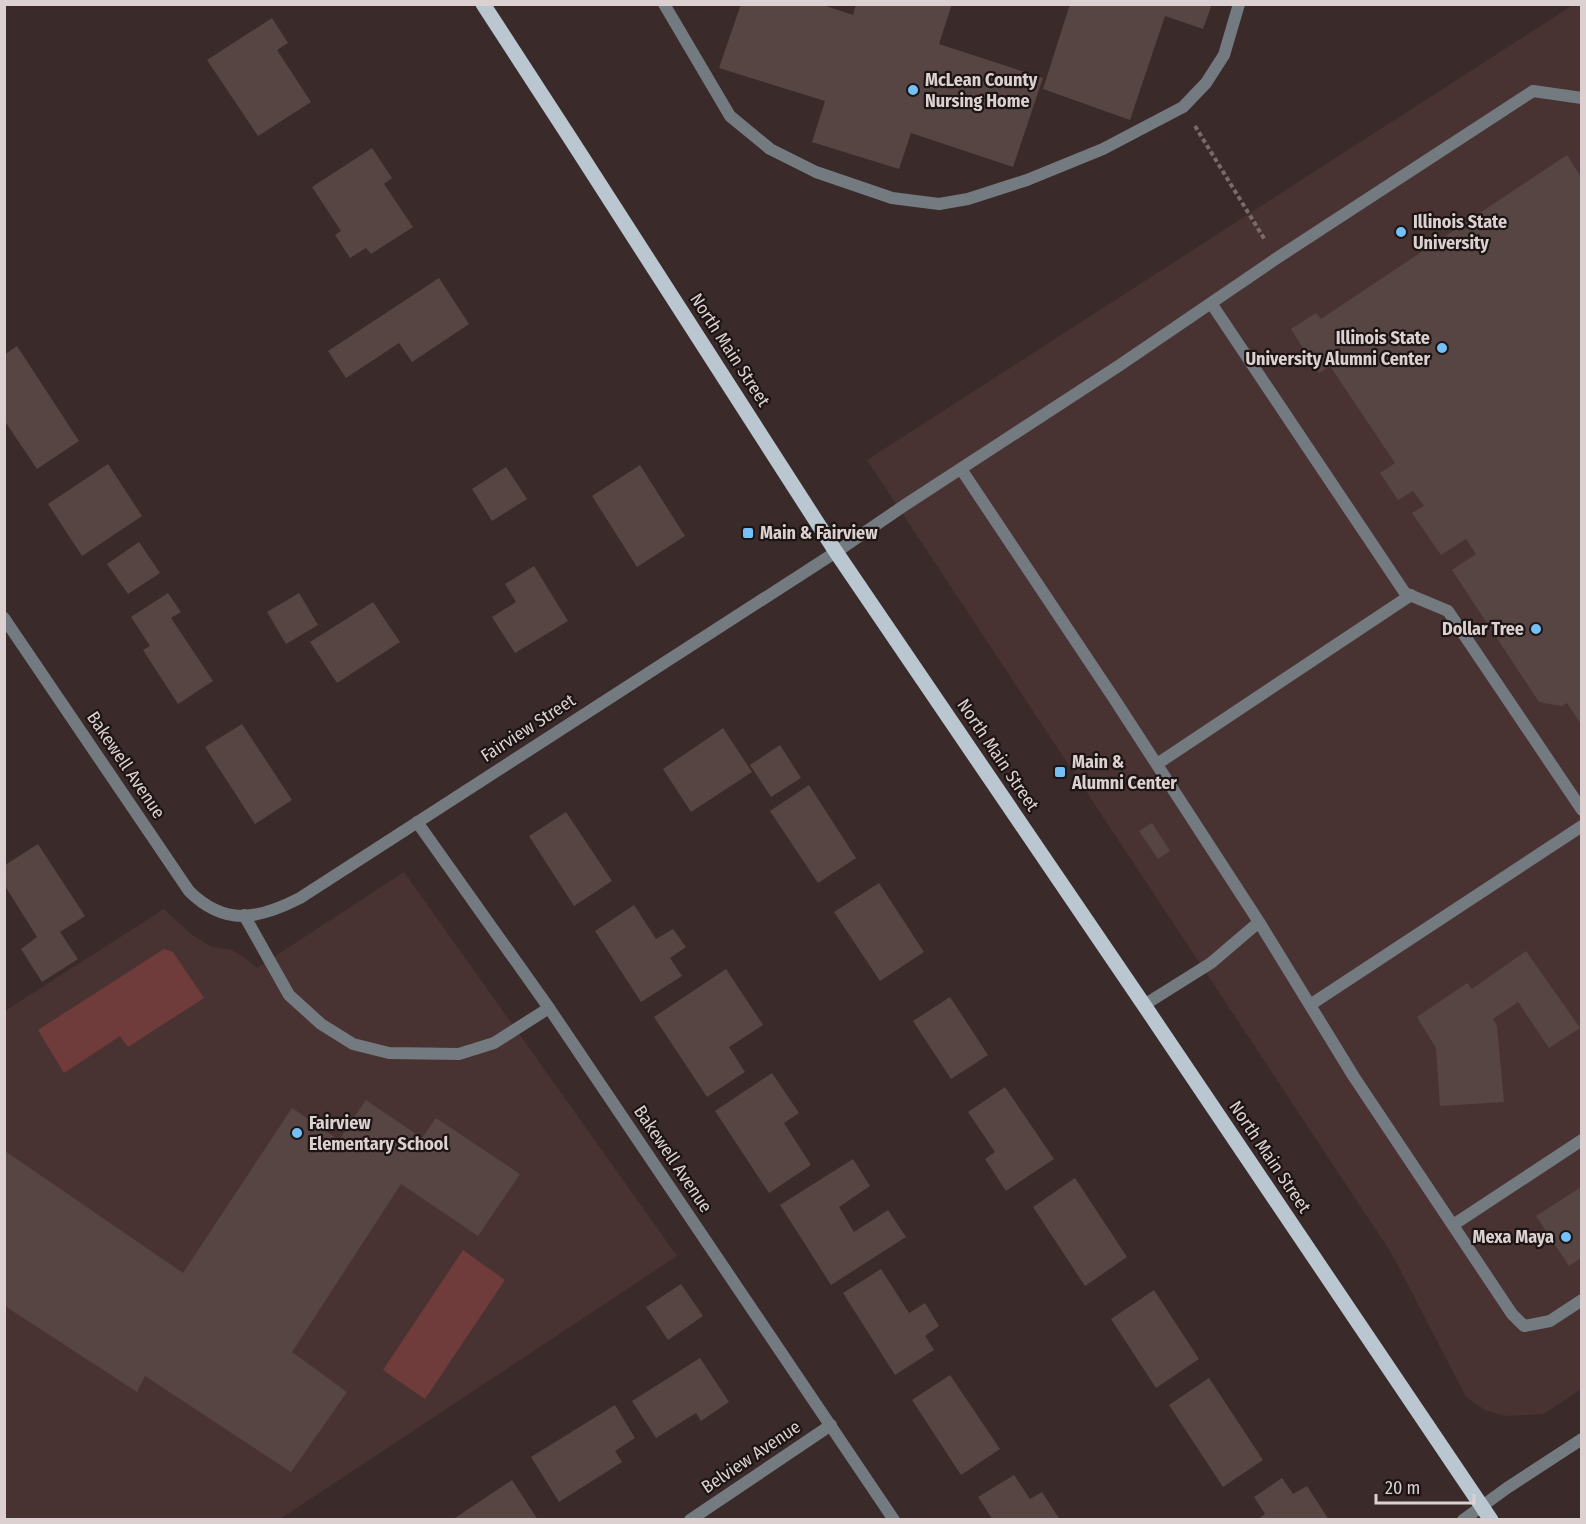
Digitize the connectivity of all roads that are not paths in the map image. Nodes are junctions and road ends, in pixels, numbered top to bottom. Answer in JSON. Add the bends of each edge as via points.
{"nodes":[{"id":1,"x":483,"y":4,"type":"edge"},
{"id":2,"x":664,"y":4,"type":"edge"},
{"id":3,"x":1239,"y":4,"type":"edge"},
{"id":4,"x":1581,"y":98,"type":"edge"},
{"id":5,"x":1210,"y":303,"type":"junction"},
{"id":6,"x":961,"y":469,"type":"junction"},
{"id":7,"x":836,"y":552,"type":"junction"},
{"id":8,"x":1411,"y":596,"type":"junction"},
{"id":9,"x":4,"y":618,"type":"edge"},
{"id":10,"x":1157,"y":764,"type":"junction"},
{"id":11,"x":1581,"y":810,"type":"edge"},
{"id":12,"x":417,"y":822,"type":"junction"},
{"id":13,"x":1581,"y":826,"type":"edge"},
{"id":14,"x":238,"y":916,"type":"junction"},
{"id":15,"x":1259,"y":922,"type":"junction"},
{"id":16,"x":1144,"y":1005,"type":"junction"},
{"id":17,"x":1310,"y":1005,"type":"junction"},
{"id":18,"x":549,"y":1008,"type":"junction"},
{"id":19,"x":1581,"y":1140,"type":"edge"},
{"id":20,"x":1453,"y":1225,"type":"junction"},
{"id":21,"x":1581,"y":1300,"type":"edge"},
{"id":22,"x":831,"y":1425,"type":"junction"},
{"id":23,"x":1581,"y":1439,"type":"edge"},
{"id":24,"x":1486,"y":1513,"type":"edge"},
{"id":25,"x":690,"y":1520,"type":"edge"},
{"id":26,"x":894,"y":1520,"type":"edge"},
{"id":27,"x":1463,"y":1520,"type":"edge"}],
"edges":[{"from":1,"to":7,"type":"main road","name":"North Main Street"},
{"from":2,"to":3,"type":"street","via":[[730,116],[770,149],[816,172],[892,198],[939,204],[1027,180],[1103,149],[1184,107],[1224,55]]},
{"from":4,"to":5,"type":"street","name":"Fairview Street","via":[[1533,91]]},
{"from":5,"to":6,"type":"street","name":"Fairview Street"},
{"from":5,"to":8,"type":"street","via":[[1405,593]]},
{"from":6,"to":7,"type":"street","name":"Fairview Street"},
{"from":6,"to":10,"type":"street"},
{"from":7,"to":12,"type":"street","name":"Fairview Street"},
{"from":7,"to":16,"type":"main road","name":"North Main Street"},
{"from":8,"to":10,"type":"street"},
{"from":8,"to":11,"type":"street","via":[[1448,611]]},
{"from":9,"to":14,"type":"street","name":"Bakewell Avenue","via":[[189,891],[207,906]]},
{"from":10,"to":15,"type":"street"},
{"from":12,"to":14,"type":"street","name":"Fairview Street","via":[[300,898],[279,909]]},
{"from":12,"to":18,"type":"street","name":"Bakewell Avenue"},
{"from":13,"to":17,"type":"street"},
{"from":14,"to":18,"type":"street","via":[[289,995],[321,1024],[353,1044],[389,1053],[459,1053],[494,1043]]},
{"from":15,"to":16,"type":"street","via":[[1211,963]]},
{"from":15,"to":17,"type":"street"},
{"from":16,"to":24,"type":"main road","name":"North Main Street"},
{"from":17,"to":20,"type":"street"},
{"from":18,"to":22,"type":"street","name":"Bakewell Avenue"},
{"from":19,"to":20,"type":"street"},
{"from":20,"to":21,"type":"street","via":[[1524,1326],[1550,1321]]},
{"from":22,"to":25,"type":"street","name":"Belview Avenue"},
{"from":22,"to":26,"type":"street","name":"Bakewell Avenue"},
{"from":23,"to":24,"type":"street","via":[[1507,1488]]},
{"from":24,"to":27,"type":"street"}]}
